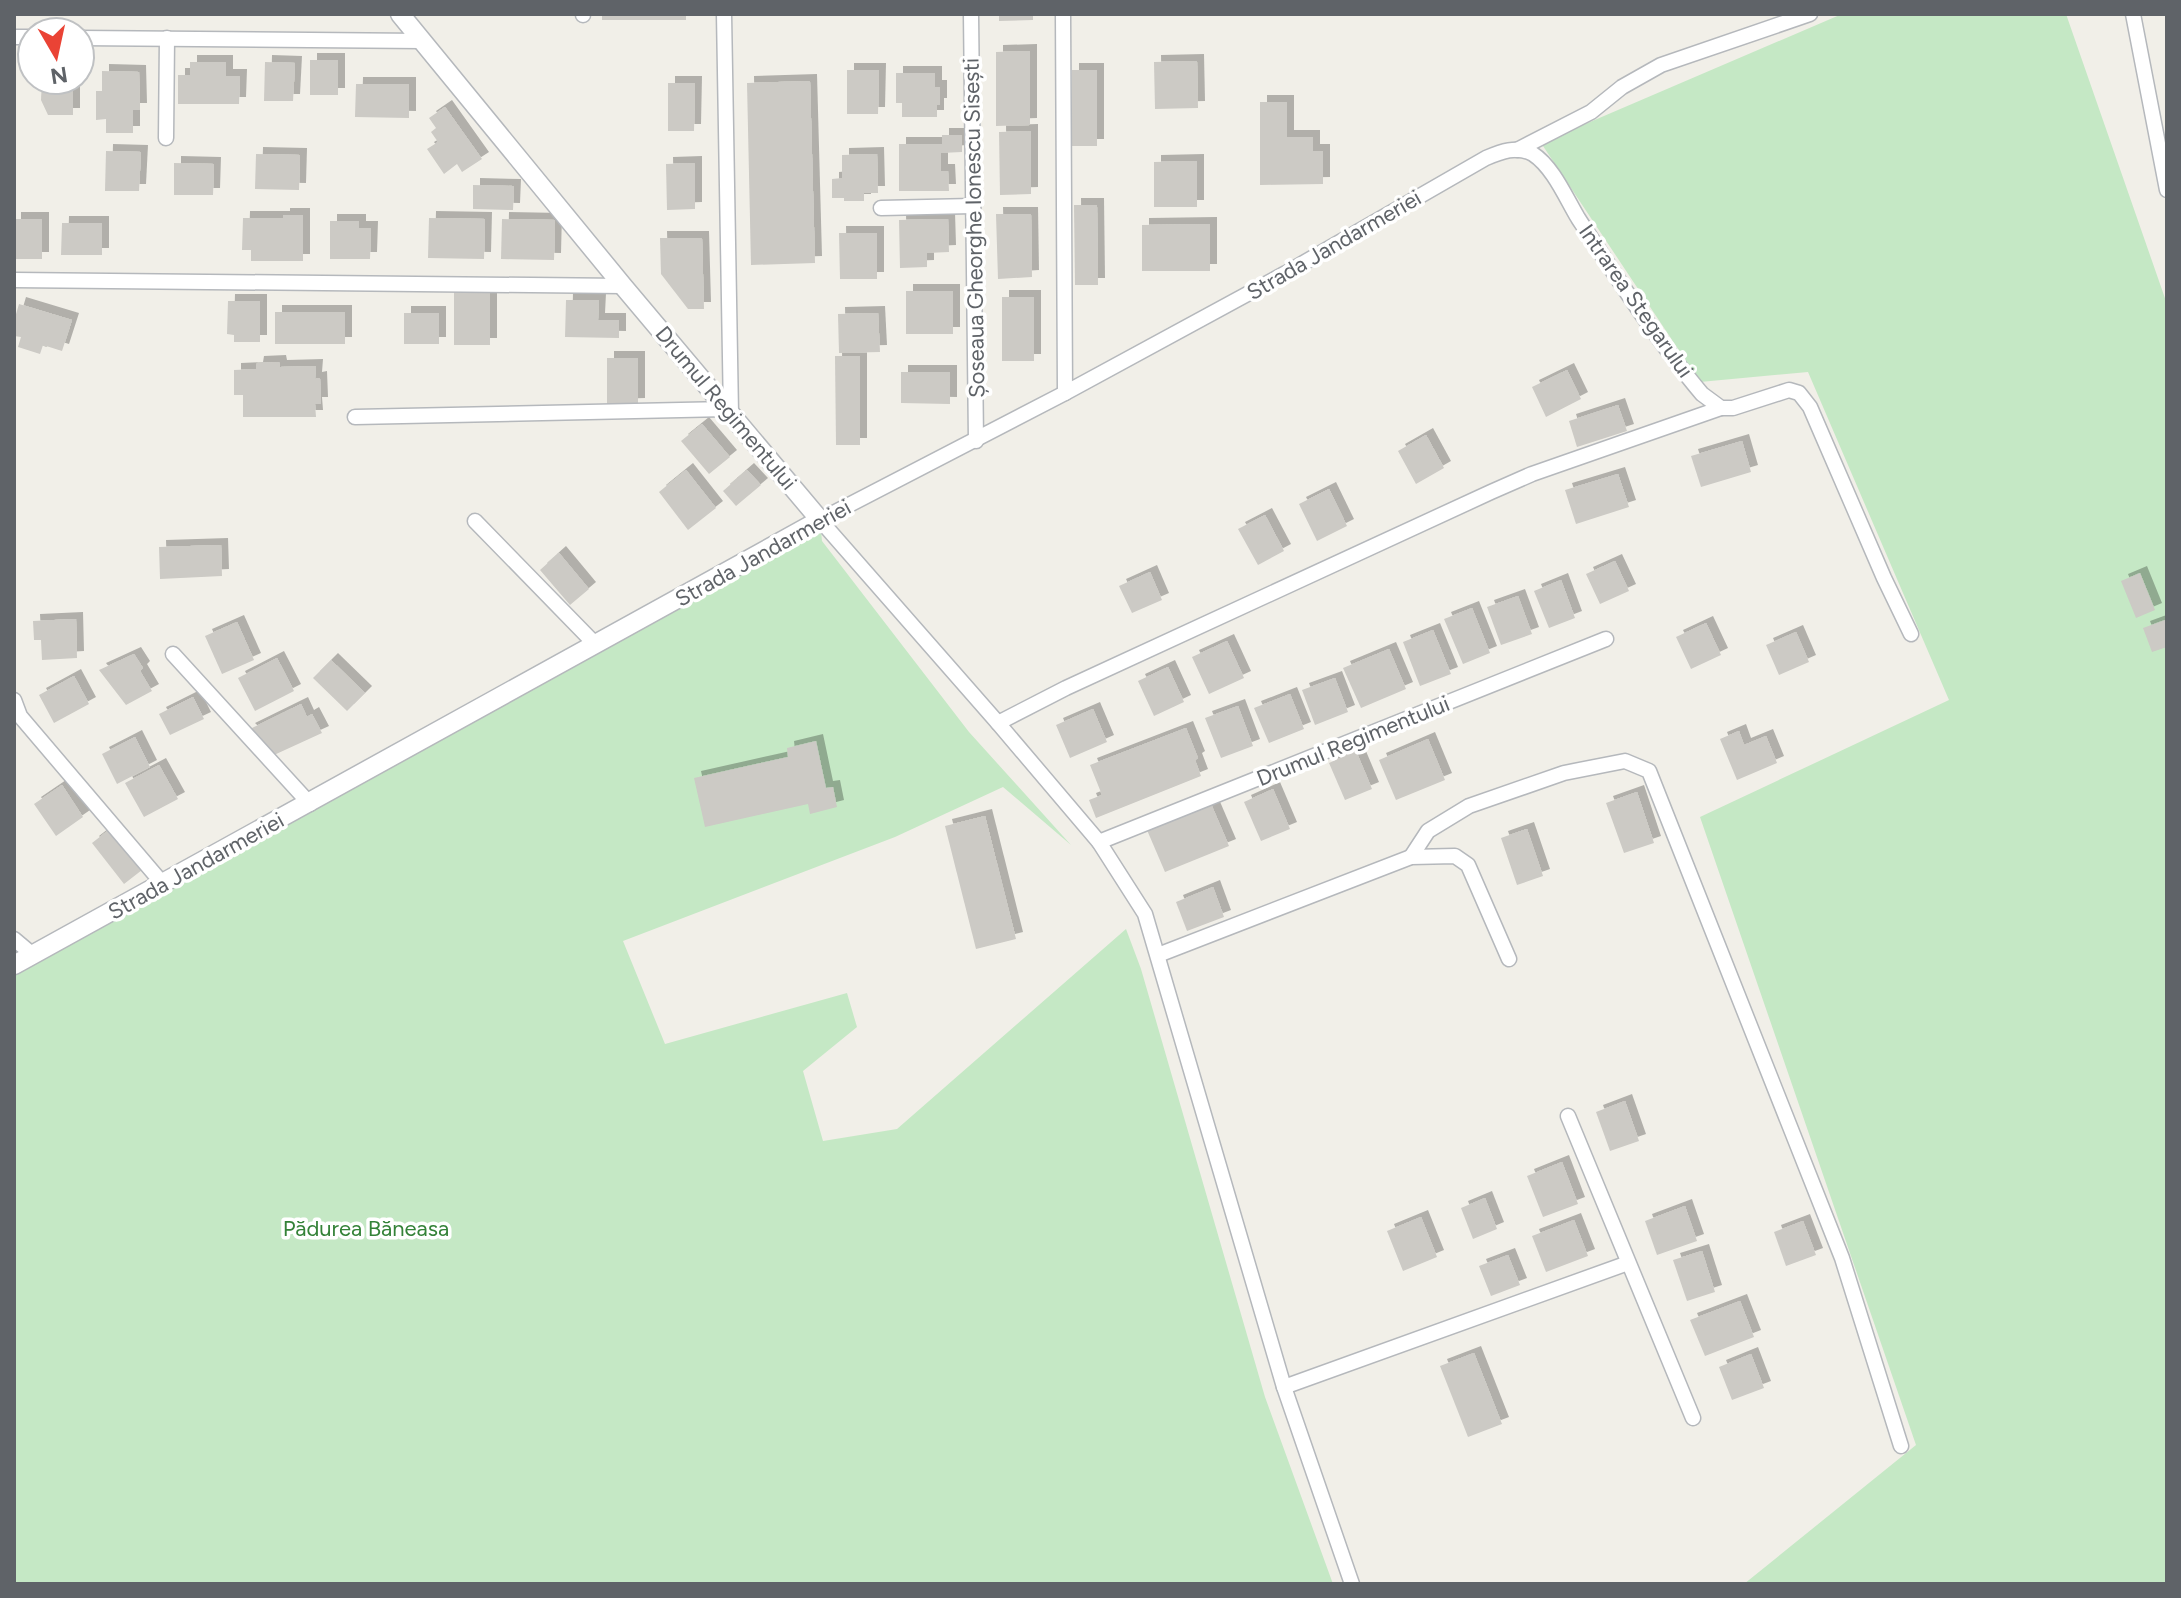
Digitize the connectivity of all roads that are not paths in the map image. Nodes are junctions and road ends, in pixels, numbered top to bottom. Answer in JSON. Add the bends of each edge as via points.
{"nodes":[{"id":1,"x":400,"y":14,"type":"edge"},
{"id":2,"x":724,"y":14,"type":"edge"},
{"id":3,"x":971,"y":14,"type":"edge"},
{"id":4,"x":1063,"y":14,"type":"edge"},
{"id":5,"x":1810,"y":14,"type":"edge"},
{"id":6,"x":2133,"y":14,"type":"edge"},
{"id":7,"x":96,"y":38,"type":"edge"},
{"id":8,"x":167,"y":38,"type":"junction"},
{"id":9,"x":423,"y":41,"type":"junction"},
{"id":10,"x":166,"y":138,"type":"dead end"},
{"id":11,"x":1517,"y":150,"type":"junction"},
{"id":12,"x":2167,"y":190,"type":"edge"},
{"id":13,"x":973,"y":206,"type":"junction"},
{"id":14,"x":881,"y":208,"type":"dead end"},
{"id":15,"x":14,"y":280,"type":"edge"},
{"id":16,"x":623,"y":286,"type":"junction"},
{"id":17,"x":1065,"y":393,"type":"junction"},
{"id":18,"x":1721,"y":408,"type":"junction"},
{"id":19,"x":729,"y":412,"type":"junction"},
{"id":20,"x":355,"y":417,"type":"dead end"},
{"id":21,"x":976,"y":441,"type":"junction"},
{"id":22,"x":820,"y":520,"type":"junction"},
{"id":23,"x":475,"y":521,"type":"dead end"},
{"id":24,"x":1911,"y":634,"type":"dead end"},
{"id":25,"x":1606,"y":639,"type":"dead end"},
{"id":26,"x":596,"y":645,"type":"junction"},
{"id":27,"x":173,"y":654,"type":"dead end"},
{"id":28,"x":14,"y":703,"type":"edge"},
{"id":29,"x":998,"y":723,"type":"junction"},
{"id":30,"x":310,"y":804,"type":"junction"},
{"id":31,"x":1099,"y":842,"type":"junction"},
{"id":32,"x":1411,"y":857,"type":"junction"},
{"id":33,"x":163,"y":884,"type":"junction"},
{"id":34,"x":14,"y":939,"type":"edge"},
{"id":35,"x":33,"y":955,"type":"junction"},
{"id":36,"x":1158,"y":955,"type":"junction"},
{"id":37,"x":1509,"y":959,"type":"dead end"},
{"id":38,"x":14,"y":965,"type":"edge"},
{"id":39,"x":1568,"y":1116,"type":"dead end"},
{"id":40,"x":1628,"y":1263,"type":"junction"},
{"id":41,"x":1284,"y":1387,"type":"junction"},
{"id":42,"x":1693,"y":1418,"type":"dead end"},
{"id":43,"x":1901,"y":1446,"type":"dead end"},
{"id":44,"x":1352,"y":1584,"type":"edge"}],
"edges":[{"from":1,"to":9,"type":"street","name":"Drumul Regimentului"},
{"from":2,"to":19,"type":"street"},
{"from":3,"to":13,"type":"street","name":"Șoseaua Gheorghe Ionescu Sisești"},
{"from":4,"to":17,"type":"street"},
{"from":5,"to":11,"type":"street","name":"Strada Jandarmeriei","via":[[1661,65],[1591,112]]},
{"from":6,"to":12,"type":"street"},
{"from":7,"to":8,"type":"street"},
{"from":8,"to":9,"type":"street"},
{"from":8,"to":10,"type":"street"},
{"from":9,"to":16,"type":"street","name":"Drumul Regimentului"},
{"from":11,"to":17,"type":"street","name":"Strada Jandarmeriei","via":[[1486,158]]},
{"from":11,"to":18,"type":"street","name":"Intrarea Stegarului","via":[[1542,163],[1688,377]]},
{"from":13,"to":14,"type":"street"},
{"from":13,"to":21,"type":"street","name":"Șoseaua Gheorghe Ionescu Sisești"},
{"from":15,"to":16,"type":"street"},
{"from":16,"to":19,"type":"street","name":"Drumul Regimentului"},
{"from":17,"to":21,"type":"street","name":"Strada Jandarmeriei"},
{"from":18,"to":24,"type":"street","via":[[1789,390],[1799,393],[1810,407]]},
{"from":18,"to":29,"type":"street","via":[[1532,474]]},
{"from":19,"to":20,"type":"street"},
{"from":19,"to":22,"type":"street","name":"Drumul Regimentului"},
{"from":21,"to":22,"type":"street","name":"Strada Jandarmeriei"},
{"from":22,"to":26,"type":"street","name":"Strada Jandarmeriei"},
{"from":22,"to":29,"type":"street","name":"Drumul Regimentului"},
{"from":23,"to":26,"type":"street"},
{"from":25,"to":31,"type":"street","name":"Drumul Regimentului"},
{"from":26,"to":30,"type":"street","name":"Strada Jandarmeriei"},
{"from":27,"to":30,"type":"street"},
{"from":28,"to":33,"type":"street"},
{"from":29,"to":31,"type":"street","name":"Drumul Regimentului"},
{"from":30,"to":33,"type":"street","name":"Strada Jandarmeriei"},
{"from":31,"to":36,"type":"street","name":"Drumul Regimentului","via":[[1145,914]]},
{"from":32,"to":36,"type":"street"},
{"from":32,"to":37,"type":"street","via":[[1455,856],[1468,865]]},
{"from":32,"to":43,"type":"street","via":[[1428,831],[1469,806],[1564,773],[1625,761],[1649,771],[1842,1258]]},
{"from":33,"to":35,"type":"street","name":"Strada Jandarmeriei"},
{"from":34,"to":35,"type":"street"},
{"from":35,"to":38,"type":"street","name":"Strada Jandarmeriei"},
{"from":36,"to":41,"type":"street","name":"Drumul Regimentului"},
{"from":39,"to":40,"type":"street"},
{"from":40,"to":41,"type":"street"},
{"from":40,"to":42,"type":"street"},
{"from":41,"to":44,"type":"street","name":"Drumul Regimentului"}]}
